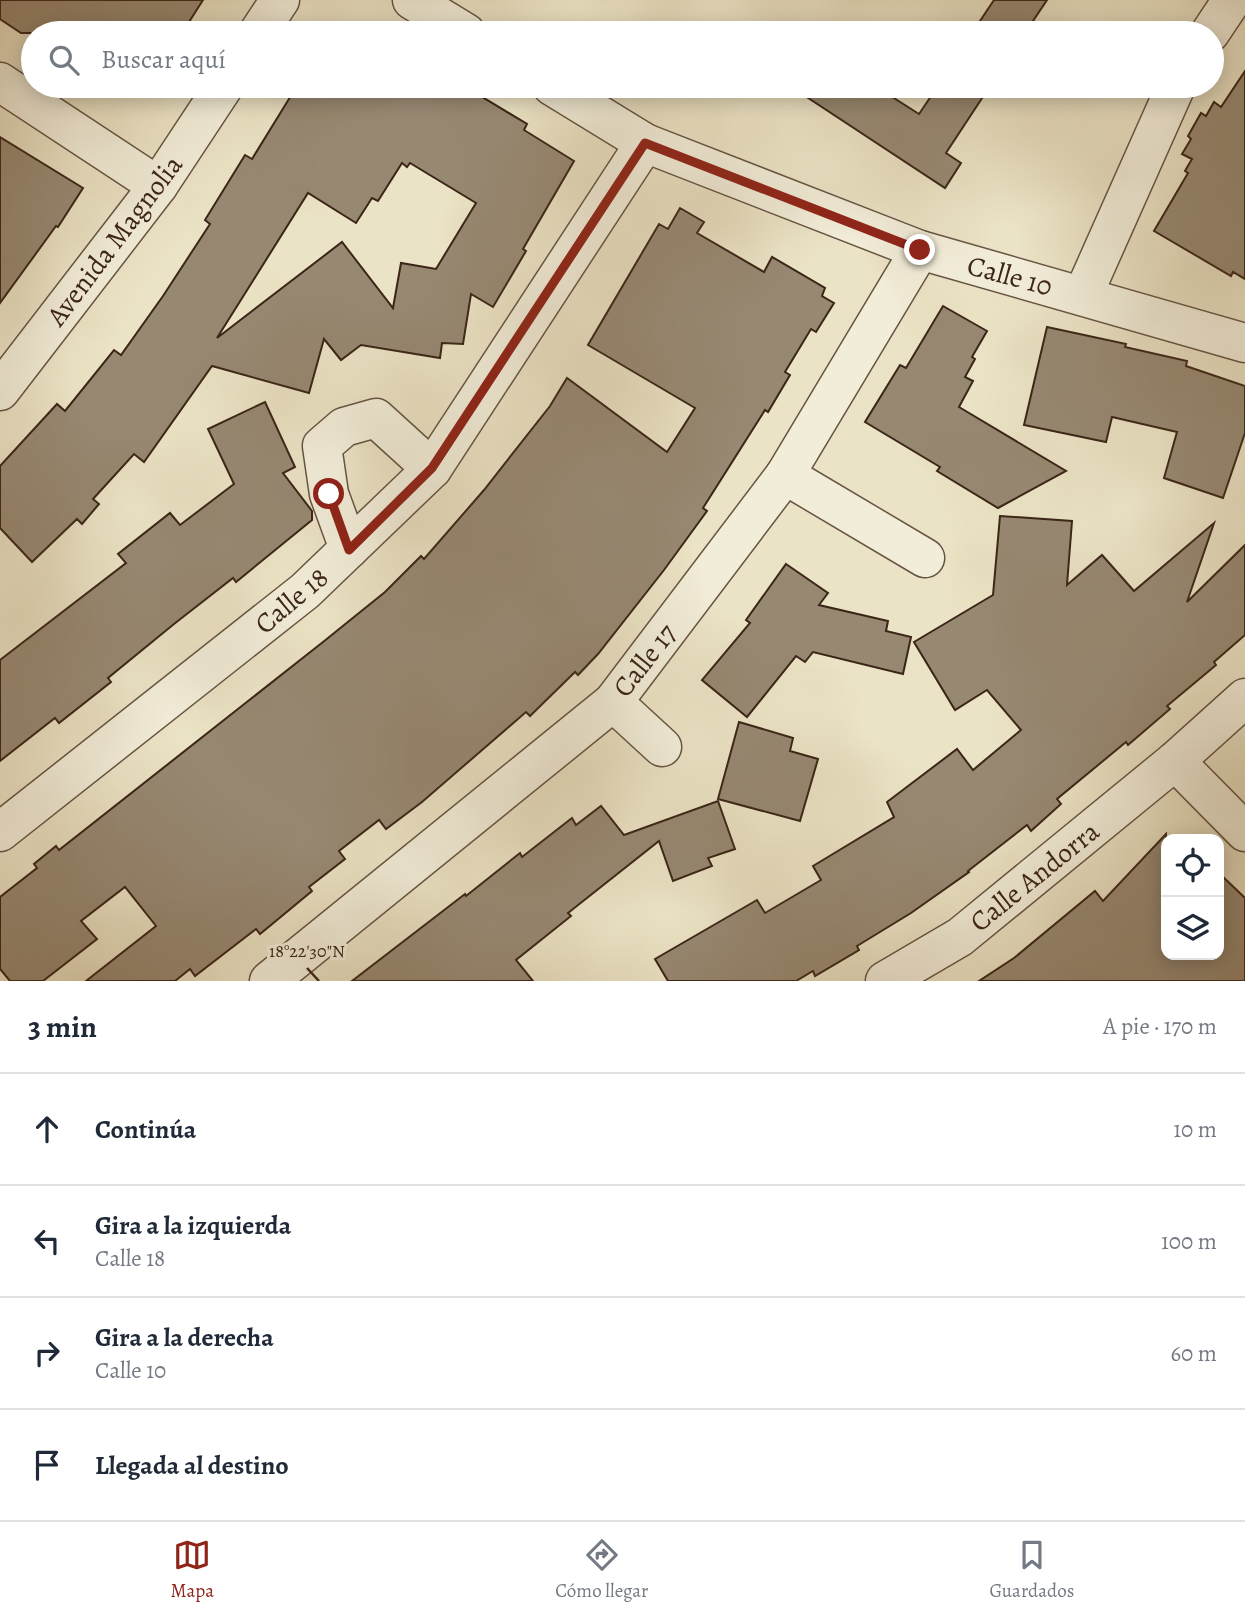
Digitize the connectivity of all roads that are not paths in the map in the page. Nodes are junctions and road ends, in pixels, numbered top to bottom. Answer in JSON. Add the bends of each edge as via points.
{"nodes":[{"id":1,"x":280,"y":0,"type":"edge"},
{"id":2,"x":412,"y":0,"type":"edge"},
{"id":3,"x":1232,"y":0,"type":"edge"},
{"id":4,"x":266,"y":21,"type":"edge"},
{"id":5,"x":446,"y":21,"type":"edge"},
{"id":6,"x":1218,"y":21,"type":"edge"},
{"id":7,"x":0,"y":82,"type":"edge"},
{"id":8,"x":21,"y":96,"type":"edge"},
{"id":9,"x":24,"y":98,"type":"edge"},
{"id":10,"x":216,"y":98,"type":"edge"},
{"id":11,"x":572,"y":98,"type":"edge"},
{"id":12,"x":1171,"y":98,"type":"edge"},
{"id":13,"x":645,"y":143,"type":"junction"},
{"id":14,"x":158,"y":186,"type":"junction"},
{"id":15,"x":920,"y":250,"type":"junction"},
{"id":16,"x":1083,"y":295,"type":"junction"},
{"id":17,"x":1245,"y":343,"type":"edge"},
{"id":18,"x":0,"y":391,"type":"edge"},
{"id":19,"x":432,"y":468,"type":"junction"},
{"id":20,"x":785,"y":475,"type":"junction"},
{"id":21,"x":349,"y":550,"type":"junction"},
{"id":22,"x":925,"y":558,"type":"dead end"},
{"id":23,"x":1245,"y":698,"type":"edge"},
{"id":24,"x":613,"y":702,"type":"junction"},
{"id":25,"x":662,"y":747,"type":"dead end"},
{"id":26,"x":1175,"y":761,"type":"junction"},
{"id":27,"x":0,"y":832,"type":"edge"},
{"id":28,"x":1245,"y":832,"type":"edge"},
{"id":29,"x":269,"y":981,"type":"edge"},
{"id":30,"x":885,"y":981,"type":"edge"}],
"edges":[{"from":1,"to":4,"type":"street"},
{"from":2,"to":5,"type":"street"},
{"from":3,"to":6,"type":"street"},
{"from":7,"to":8,"type":"street"},
{"from":9,"to":14,"type":"street"},
{"from":10,"to":14,"type":"street","name":"Avenida Magnolia"},
{"from":11,"to":13,"type":"street","name":"Calle 10"},
{"from":12,"to":16,"type":"street"},
{"from":13,"to":15,"type":"street","name":"Calle 10"},
{"from":13,"to":19,"type":"street","name":"Calle 18"},
{"from":14,"to":18,"type":"street","name":"Avenida Magnolia"},
{"from":15,"to":16,"type":"street","name":"Calle 10"},
{"from":15,"to":20,"type":"street","name":"Calle 17"},
{"from":16,"to":17,"type":"street","name":"Calle 10"},
{"from":19,"to":21,"type":"street","name":"Calle 18"},
{"from":19,"to":21,"type":"street","via":[[376,418],[344,427],[321,446],[329,494]]},
{"from":20,"to":22,"type":"street"},
{"from":20,"to":24,"type":"street","name":"Calle 17"},
{"from":21,"to":27,"type":"street","name":"Calle 18","via":[[305,591]]},
{"from":23,"to":26,"type":"street","name":"Calle Andorra"},
{"from":24,"to":25,"type":"street"},
{"from":24,"to":29,"type":"street","name":"Calle 17"},
{"from":26,"to":28,"type":"street"},
{"from":26,"to":30,"type":"street","name":"Calle Andorra","via":[[960,937]]}]}
